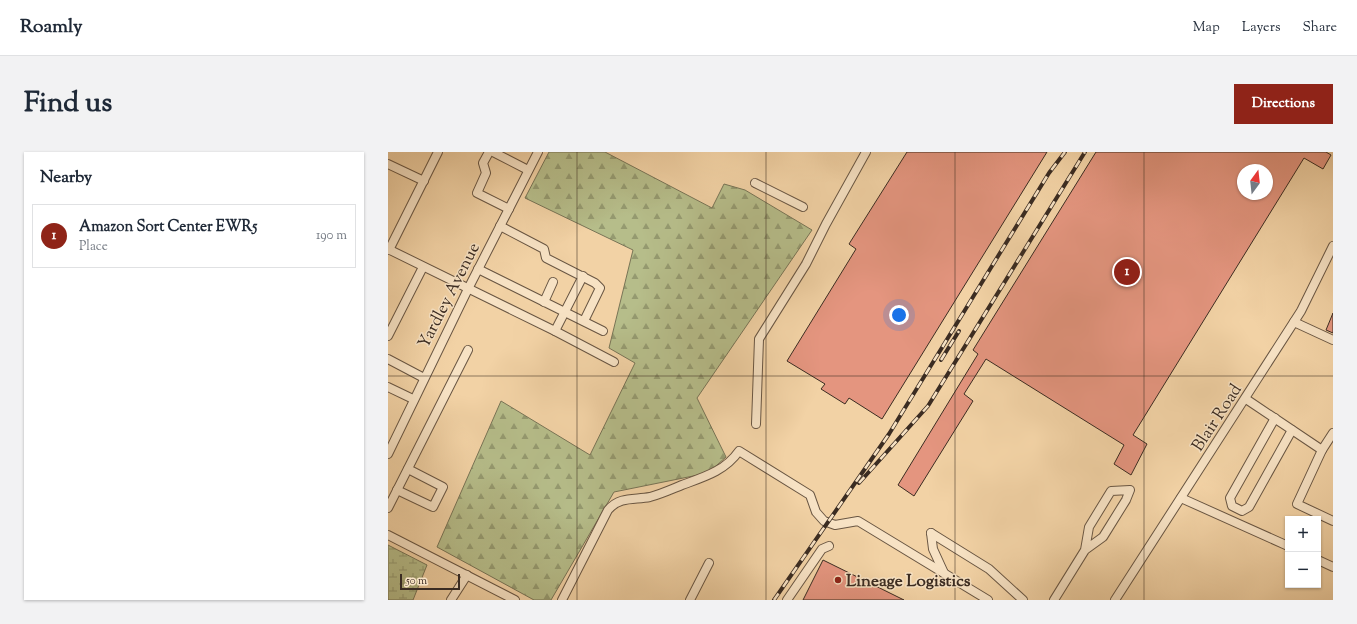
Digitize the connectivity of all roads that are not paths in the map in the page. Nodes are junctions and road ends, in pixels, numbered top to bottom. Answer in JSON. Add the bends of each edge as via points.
{"nodes":[{"id":1,"x":438,"y":152,"type":"edge"},
{"id":2,"x":489,"y":152,"type":"edge"},
{"id":3,"x":493,"y":152,"type":"edge"},
{"id":4,"x":538,"y":152,"type":"edge"},
{"id":5,"x":866,"y":152,"type":"edge"},
{"id":6,"x":388,"y":164,"type":"edge"},
{"id":7,"x":528,"y":170,"type":"junction"},
{"id":8,"x":424,"y":181,"type":"junction"},
{"id":9,"x":754,"y":183,"type":"dead end"},
{"id":10,"x":803,"y":207,"type":"dead end"},
{"id":11,"x":509,"y":209,"type":"junction"},
{"id":12,"x":500,"y":226,"type":"junction"},
{"id":13,"x":1333,"y":246,"type":"edge"},
{"id":14,"x":389,"y":250,"type":"edge"},
{"id":15,"x":423,"y":267,"type":"junction"},
{"id":16,"x":478,"y":269,"type":"junction"},
{"id":17,"x":583,"y":276,"type":"junction"},
{"id":18,"x":553,"y":282,"type":"dead end"},
{"id":19,"x":468,"y":289,"type":"junction"},
{"id":20,"x":544,"y":302,"type":"junction"},
{"id":21,"x":565,"y":312,"type":"junction"},
{"id":22,"x":584,"y":321,"type":"junction"},
{"id":23,"x":1294,"y":322,"type":"junction"},
{"id":24,"x":556,"y":331,"type":"junction"},
{"id":25,"x":603,"y":331,"type":"dead end"},
{"id":26,"x":388,"y":336,"type":"edge"},
{"id":27,"x":1333,"y":340,"type":"edge"},
{"id":28,"x":468,"y":350,"type":"dead end"},
{"id":29,"x":388,"y":359,"type":"edge"},
{"id":30,"x":614,"y":362,"type":"dead end"},
{"id":31,"x":424,"y":378,"type":"junction"},
{"id":32,"x":388,"y":387,"type":"edge"},
{"id":33,"x":413,"y":399,"type":"junction"},
{"id":34,"x":1246,"y":399,"type":"junction"},
{"id":35,"x":1274,"y":418,"type":"junction"},
{"id":36,"x":756,"y":424,"type":"dead end"},
{"id":37,"x":1292,"y":430,"type":"junction"},
{"id":38,"x":1333,"y":433,"type":"edge"},
{"id":39,"x":1322,"y":450,"type":"junction"},
{"id":40,"x":388,"y":454,"type":"edge"},
{"id":41,"x":408,"y":469,"type":"junction"},
{"id":42,"x":397,"y":490,"type":"junction"},
{"id":43,"x":1181,"y":498,"type":"junction"},
{"id":44,"x":388,"y":508,"type":"edge"},
{"id":45,"x":1333,"y":521,"type":"edge"},
{"id":46,"x":388,"y":535,"type":"edge"},
{"id":47,"x":1285,"y":545,"type":"edge"},
{"id":48,"x":829,"y":546,"type":"dead end"},
{"id":49,"x":1085,"y":550,"type":"junction"},
{"id":50,"x":1321,"y":561,"type":"edge"},
{"id":51,"x":709,"y":563,"type":"dead end"},
{"id":52,"x":1333,"y":567,"type":"edge"},
{"id":53,"x":944,"y":573,"type":"junction"},
{"id":54,"x":467,"y":575,"type":"junction"},
{"id":55,"x":451,"y":600,"type":"edge"},
{"id":56,"x":515,"y":600,"type":"edge"},
{"id":57,"x":562,"y":600,"type":"edge"},
{"id":58,"x":690,"y":600,"type":"edge"},
{"id":59,"x":787,"y":600,"type":"edge"},
{"id":60,"x":988,"y":600,"type":"edge"},
{"id":61,"x":1023,"y":600,"type":"edge"},
{"id":62,"x":1054,"y":600,"type":"edge"},
{"id":63,"x":1115,"y":600,"type":"edge"}],
"edges":[{"from":1,"to":8,"type":"street"},
{"from":2,"to":11,"type":"street","via":[[483,163],[486,173],[477,193]]},
{"from":3,"to":7,"type":"street"},
{"from":4,"to":7,"type":"street","name":"Yardley Avenue"},
{"from":5,"to":36,"type":"street","via":[[806,264],[759,339]]},
{"from":6,"to":8,"type":"street"},
{"from":7,"to":11,"type":"street","name":"Yardley Avenue"},
{"from":8,"to":14,"type":"street"},
{"from":9,"to":10,"type":"street"},
{"from":11,"to":12,"type":"street","name":"Yardley Avenue"},
{"from":12,"to":16,"type":"street","name":"Yardley Avenue"},
{"from":12,"to":17,"type":"street","via":[[544,249],[546,258]]},
{"from":13,"to":23,"type":"street","name":"Blair Road"},
{"from":14,"to":15,"type":"street"},
{"from":15,"to":19,"type":"street"},
{"from":15,"to":26,"type":"street"},
{"from":16,"to":19,"type":"street","name":"Yardley Avenue"},
{"from":16,"to":20,"type":"street"},
{"from":17,"to":21,"type":"street"},
{"from":17,"to":22,"type":"street","via":[[600,288]]},
{"from":18,"to":20,"type":"street"},
{"from":19,"to":24,"type":"street"},
{"from":19,"to":31,"type":"street","name":"Yardley Avenue"},
{"from":20,"to":21,"type":"street"},
{"from":21,"to":22,"type":"street"},
{"from":21,"to":24,"type":"street"},
{"from":22,"to":25,"type":"street"},
{"from":23,"to":27,"type":"street"},
{"from":23,"to":34,"type":"street","name":"Blair Road"},
{"from":24,"to":30,"type":"street"},
{"from":28,"to":41,"type":"street"},
{"from":29,"to":31,"type":"street"},
{"from":31,"to":33,"type":"street","name":"Yardley Avenue"},
{"from":32,"to":33,"type":"street"},
{"from":33,"to":40,"type":"street","name":"Yardley Avenue"},
{"from":34,"to":35,"type":"street"},
{"from":34,"to":43,"type":"street","name":"Blair Road"},
{"from":35,"to":37,"type":"street"},
{"from":35,"to":37,"type":"street","via":[[1230,498],[1232,506],[1242,512],[1249,507]]},
{"from":37,"to":39,"type":"street"},
{"from":38,"to":39,"type":"street"},
{"from":39,"to":45,"type":"street","via":[[1297,504]]},
{"from":41,"to":42,"type":"street"},
{"from":41,"to":42,"type":"street","via":[[443,487],[434,507]]},
{"from":42,"to":44,"type":"street"},
{"from":43,"to":47,"type":"street"},
{"from":43,"to":63,"type":"street","name":"Blair Road"},
{"from":46,"to":54,"type":"street"},
{"from":48,"to":59,"type":"street","via":[[822,549]]},
{"from":49,"to":49,"type":"street","via":[[1103,537],[1130,490],[1112,492],[1089,527]]},
{"from":49,"to":62,"type":"street"},
{"from":50,"to":52,"type":"street"},
{"from":51,"to":58,"type":"street"},
{"from":53,"to":57,"type":"street","via":[[858,521],[835,525],[824,521],[816,512],[810,495],[739,451],[715,472],[655,495],[621,500],[614,504],[608,510]]},
{"from":53,"to":60,"type":"street"},
{"from":53,"to":61,"type":"street","via":[[933,549],[932,533],[989,569]]},
{"from":54,"to":55,"type":"street"},
{"from":54,"to":56,"type":"street"}]}
